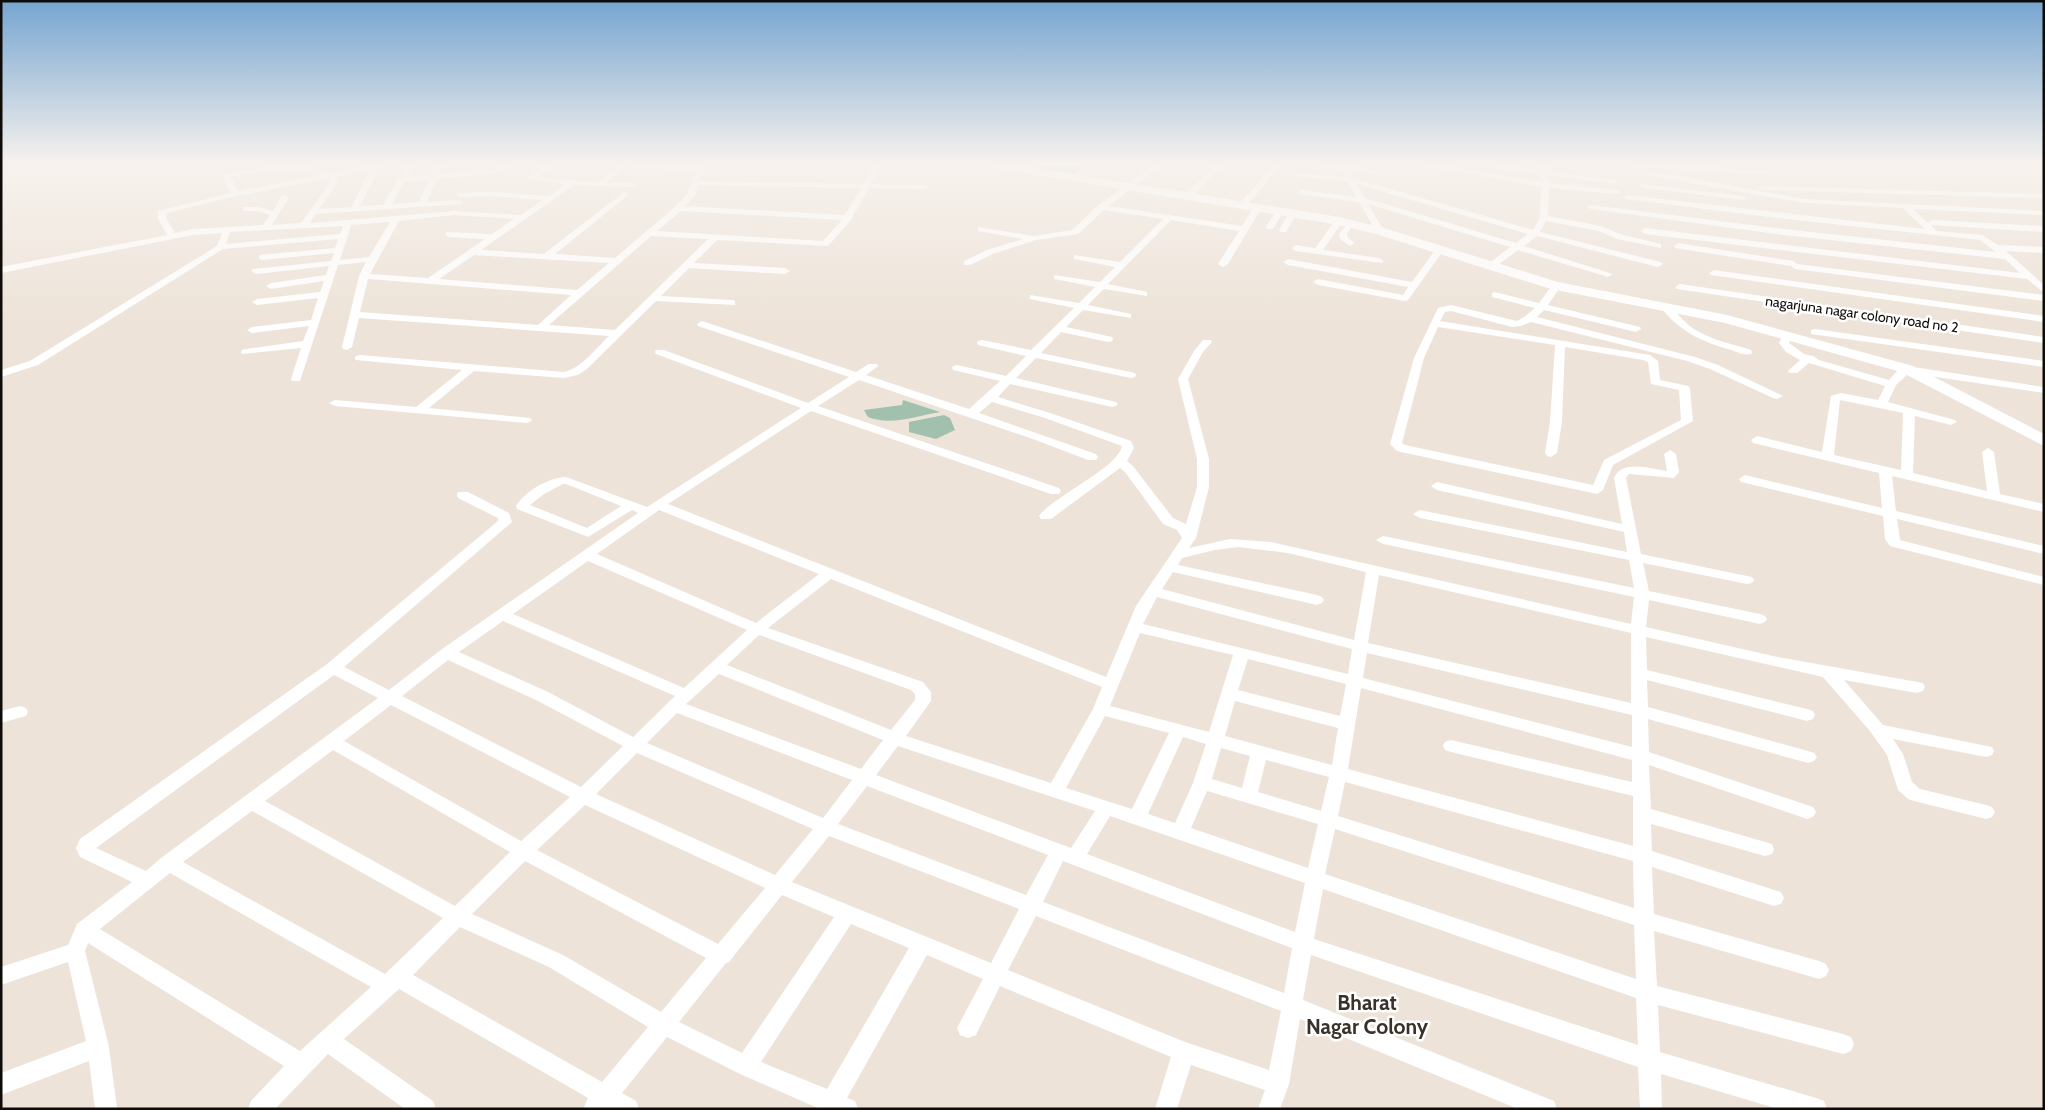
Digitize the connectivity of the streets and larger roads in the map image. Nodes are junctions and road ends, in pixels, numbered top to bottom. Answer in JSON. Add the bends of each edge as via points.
{"nodes":[{"id":1,"x":1777,"y":216,"type":"edge"},
{"id":2,"x":162,"y":217,"type":"edge"},
{"id":3,"x":273,"y":217,"type":"edge"},
{"id":4,"x":310,"y":217,"type":"edge"},
{"id":5,"x":417,"y":217,"type":"edge"},
{"id":6,"x":505,"y":217,"type":"edge"},
{"id":7,"x":596,"y":217,"type":"edge"},
{"id":8,"x":668,"y":217,"type":"edge"},
{"id":9,"x":828,"y":217,"type":"edge"},
{"id":10,"x":1091,"y":217,"type":"edge"},
{"id":11,"x":1161,"y":217,"type":"edge"},
{"id":12,"x":1252,"y":217,"type":"edge"},
{"id":13,"x":1282,"y":217,"type":"edge"},
{"id":14,"x":1286,"y":217,"type":"edge"},
{"id":15,"x":1315,"y":217,"type":"edge"},
{"id":16,"x":1372,"y":217,"type":"edge"},
{"id":17,"x":1420,"y":217,"type":"edge"},
{"id":18,"x":1481,"y":217,"type":"edge"},
{"id":19,"x":1667,"y":217,"type":"edge"},
{"id":20,"x":1789,"y":217,"type":"edge"},
{"id":21,"x":1868,"y":217,"type":"edge"},
{"id":22,"x":1916,"y":217,"type":"edge"},
{"id":23,"x":521,"y":218,"type":"joint"},
{"id":24,"x":848,"y":218,"type":"joint"},
{"id":25,"x":1168,"y":218,"type":"junction"},
{"id":26,"x":1544,"y":218,"type":"joint"},
{"id":27,"x":396,"y":219,"type":"junction"},
{"id":28,"x":1821,"y":219,"type":"joint"},
{"id":29,"x":1345,"y":222,"type":"junction"},
{"id":30,"x":348,"y":223,"type":"junction"},
{"id":31,"x":1923,"y":223,"type":"junction"},
{"id":32,"x":303,"y":226,"type":"junction"},
{"id":33,"x":1878,"y":226,"type":"junction"},
{"id":34,"x":1270,"y":227,"type":"dead end"},
{"id":35,"x":266,"y":228,"type":"junction"},
{"id":36,"x":982,"y":229,"type":"dead end"},
{"id":37,"x":1244,"y":229,"type":"junction"},
{"id":38,"x":2044,"y":229,"type":"edge"},
{"id":39,"x":228,"y":230,"type":"junction"},
{"id":40,"x":1283,"y":230,"type":"dead end"},
{"id":41,"x":1380,"y":231,"type":"junction"},
{"id":42,"x":1645,"y":231,"type":"dead end"},
{"id":43,"x":1535,"y":232,"type":"junction"},
{"id":44,"x":1784,"y":232,"type":"junction"},
{"id":45,"x":1933,"y":232,"type":"junction"},
{"id":46,"x":648,"y":233,"type":"junction"},
{"id":47,"x":449,"y":234,"type":"dead end"},
{"id":48,"x":172,"y":236,"type":"junction"},
{"id":49,"x":344,"y":236,"type":"junction"},
{"id":50,"x":493,"y":237,"type":"junction"},
{"id":51,"x":714,"y":238,"type":"junction"},
{"id":52,"x":1035,"y":238,"type":"junction"},
{"id":53,"x":1350,"y":243,"type":"dead end"},
{"id":54,"x":1515,"y":246,"type":"junction"},
{"id":55,"x":1658,"y":246,"type":"dead end"},
{"id":56,"x":1678,"y":246,"type":"dead end"},
{"id":57,"x":221,"y":247,"type":"junction"},
{"id":58,"x":1296,"y":248,"type":"dead end"},
{"id":59,"x":1997,"y":248,"type":"junction"},
{"id":60,"x":339,"y":250,"type":"junction"},
{"id":61,"x":1788,"y":250,"type":"junction"},
{"id":62,"x":2044,"y":250,"type":"edge"},
{"id":63,"x":1317,"y":251,"type":"junction"},
{"id":64,"x":1439,"y":251,"type":"junction"},
{"id":65,"x":471,"y":252,"type":"junction"},
{"id":66,"x":2007,"y":256,"type":"junction"},
{"id":67,"x":262,"y":257,"type":"dead end"},
{"id":68,"x":546,"y":257,"type":"junction"},
{"id":69,"x":1077,"y":257,"type":"dead end"},
{"id":70,"x":372,"y":259,"type":"junction"},
{"id":71,"x":617,"y":261,"type":"junction"},
{"id":72,"x":1379,"y":261,"type":"dead end"},
{"id":73,"x":1288,"y":262,"type":"dead end"},
{"id":74,"x":967,"y":263,"type":"dead end"},
{"id":75,"x":335,"y":264,"type":"junction"},
{"id":76,"x":1223,"y":264,"type":"dead end"},
{"id":77,"x":1658,"y":264,"type":"dead end"},
{"id":78,"x":688,"y":265,"type":"junction"},
{"id":79,"x":1121,"y":265,"type":"junction"},
{"id":80,"x":1794,"y":265,"type":"junction"},
{"id":81,"x":1491,"y":266,"type":"junction"},
{"id":82,"x":1,"y":270,"type":"edge"},
{"id":83,"x":256,"y":271,"type":"dead end"},
{"id":84,"x":785,"y":271,"type":"dead end"},
{"id":85,"x":1714,"y":273,"type":"dead end"},
{"id":86,"x":1608,"y":274,"type":"dead end"},
{"id":87,"x":364,"y":276,"type":"junction"},
{"id":88,"x":330,"y":277,"type":"junction"},
{"id":89,"x":1057,"y":277,"type":"dead end"},
{"id":90,"x":2029,"y":277,"type":"junction"},
{"id":91,"x":2044,"y":278,"type":"edge"},
{"id":92,"x":429,"y":282,"type":"junction"},
{"id":93,"x":1318,"y":282,"type":"dead end"},
{"id":94,"x":1102,"y":285,"type":"junction"},
{"id":95,"x":1415,"y":285,"type":"junction"},
{"id":96,"x":1799,"y":285,"type":"junction"},
{"id":97,"x":270,"y":286,"type":"dead end"},
{"id":98,"x":1556,"y":286,"type":"junction"},
{"id":99,"x":1680,"y":287,"type":"dead end"},
{"id":100,"x":2044,"y":290,"type":"edge"},
{"id":101,"x":578,"y":293,"type":"junction"},
{"id":102,"x":325,"y":294,"type":"junction"},
{"id":103,"x":1144,"y":294,"type":"dead end"},
{"id":104,"x":1495,"y":295,"type":"dead end"},
{"id":105,"x":1033,"y":297,"type":"dead end"},
{"id":106,"x":654,"y":298,"type":"junction"},
{"id":107,"x":2044,"y":298,"type":"edge"},
{"id":108,"x":257,"y":302,"type":"dead end"},
{"id":109,"x":732,"y":303,"type":"dead end"},
{"id":110,"x":1652,"y":303,"type":"junction"},
{"id":111,"x":1080,"y":306,"type":"junction"},
{"id":112,"x":1541,"y":306,"type":"junction"},
{"id":113,"x":355,"y":315,"type":"junction"},
{"id":114,"x":1128,"y":316,"type":"dead end"},
{"id":115,"x":1529,"y":318,"type":"junction"},
{"id":116,"x":2044,"y":319,"type":"edge"},
{"id":117,"x":315,"y":322,"type":"junction"},
{"id":118,"x":1434,"y":323,"type":"junction"},
{"id":119,"x":702,"y":324,"type":"dead end"},
{"id":120,"x":1811,"y":324,"type":"junction"},
{"id":121,"x":540,"y":328,"type":"junction"},
{"id":122,"x":1059,"y":329,"type":"junction"},
{"id":123,"x":1636,"y":329,"type":"dead end"},
{"id":124,"x":252,"y":330,"type":"dead end"},
{"id":125,"x":616,"y":333,"type":"junction"},
{"id":126,"x":1787,"y":336,"type":"junction"},
{"id":127,"x":1108,"y":339,"type":"dead end"},
{"id":128,"x":2044,"y":340,"type":"edge"},
{"id":129,"x":1207,"y":342,"type":"dead end"},
{"id":130,"x":1560,"y":342,"type":"junction"},
{"id":131,"x":982,"y":343,"type":"dead end"},
{"id":132,"x":308,"y":344,"type":"junction"},
{"id":133,"x":348,"y":347,"type":"dead end"},
{"id":134,"x":246,"y":352,"type":"dead end"},
{"id":135,"x":660,"y":352,"type":"dead end"},
{"id":136,"x":1747,"y":352,"type":"dead end"},
{"id":137,"x":1034,"y":354,"type":"junction"},
{"id":138,"x":360,"y":358,"type":"dead end"},
{"id":139,"x":1809,"y":358,"type":"junction"},
{"id":140,"x":2044,"y":364,"type":"edge"},
{"id":141,"x":873,"y":366,"type":"dead end"},
{"id":142,"x":472,"y":367,"type":"junction"},
{"id":143,"x":957,"y":368,"type":"dead end"},
{"id":144,"x":1907,"y":369,"type":"junction"},
{"id":145,"x":1794,"y":371,"type":"dead end"},
{"id":146,"x":1,"y":374,"type":"edge"},
{"id":147,"x":1131,"y":374,"type":"dead end"},
{"id":148,"x":858,"y":376,"type":"junction"},
{"id":149,"x":296,"y":379,"type":"dead end"},
{"id":150,"x":1008,"y":381,"type":"junction"},
{"id":151,"x":1890,"y":384,"type":"junction"},
{"id":152,"x":2040,"y":390,"type":"edge"},
{"id":153,"x":1777,"y":396,"type":"dead end"},
{"id":154,"x":990,"y":398,"type":"junction"},
{"id":155,"x":2044,"y":399,"type":"edge"},
{"id":156,"x":336,"y":403,"type":"dead end"},
{"id":157,"x":1112,"y":404,"type":"dead end"},
{"id":158,"x":1882,"y":404,"type":"junction"},
{"id":159,"x":809,"y":407,"type":"junction"},
{"id":160,"x":418,"y":411,"type":"junction"},
{"id":161,"x":1909,"y":411,"type":"junction"},
{"id":162,"x":970,"y":414,"type":"junction"},
{"id":163,"x":526,"y":420,"type":"dead end"},
{"id":164,"x":1951,"y":422,"type":"dead end"},
{"id":165,"x":1757,"y":440,"type":"dead end"},
{"id":166,"x":2044,"y":441,"type":"edge"},
{"id":167,"x":1988,"y":452,"type":"dead end"},
{"id":168,"x":1551,"y":453,"type":"dead end"},
{"id":169,"x":1670,"y":454,"type":"dead end"},
{"id":170,"x":1828,"y":456,"type":"junction"},
{"id":171,"x":1092,"y":457,"type":"dead end"},
{"id":172,"x":1120,"y":462,"type":"junction"},
{"id":173,"x":1885,"y":469,"type":"junction"},
{"id":174,"x":1907,"y":474,"type":"junction"},
{"id":175,"x":1745,"y":479,"type":"dead end"},
{"id":176,"x":1437,"y":486,"type":"dead end"},
{"id":177,"x":1055,"y":491,"type":"dead end"},
{"id":178,"x":463,"y":495,"type":"dead end"},
{"id":179,"x":1994,"y":496,"type":"junction"},
{"id":180,"x":631,"y":505,"type":"junction"},
{"id":181,"x":2044,"y":508,"type":"edge"},
{"id":182,"x":653,"y":509,"type":"junction"},
{"id":183,"x":1420,"y":514,"type":"dead end"},
{"id":184,"x":1889,"y":514,"type":"junction"},
{"id":185,"x":1046,"y":516,"type":"dead end"},
{"id":186,"x":1631,"y":530,"type":"junction"},
{"id":187,"x":1189,"y":538,"type":"junction"},
{"id":188,"x":1383,"y":540,"type":"dead end"},
{"id":189,"x":2044,"y":550,"type":"edge"},
{"id":190,"x":587,"y":555,"type":"junction"},
{"id":191,"x":1178,"y":555,"type":"junction"},
{"id":192,"x":1636,"y":559,"type":"junction"},
{"id":193,"x":1168,"y":567,"type":"junction"},
{"id":194,"x":1373,"y":569,"type":"junction"},
{"id":195,"x":829,"y":573,"type":"junction"},
{"id":196,"x":1747,"y":580,"type":"dead end"},
{"id":197,"x":2044,"y":581,"type":"edge"},
{"id":198,"x":1152,"y":591,"type":"junction"},
{"id":199,"x":1642,"y":594,"type":"junction"},
{"id":200,"x":1317,"y":600,"type":"dead end"},
{"id":201,"x":502,"y":615,"type":"junction"},
{"id":202,"x":1760,"y":619,"type":"dead end"},
{"id":203,"x":1135,"y":627,"type":"junction"},
{"id":204,"x":757,"y":629,"type":"junction"},
{"id":205,"x":1638,"y":630,"type":"junction"},
{"id":206,"x":1359,"y":646,"type":"junction"},
{"id":207,"x":448,"y":652,"type":"junction"},
{"id":208,"x":1242,"y":652,"type":"junction"},
{"id":209,"x":717,"y":667,"type":"junction"},
{"id":210,"x":333,"y":668,"type":"junction"},
{"id":211,"x":1822,"y":670,"type":"junction"},
{"id":212,"x":1639,"y":673,"type":"junction"},
{"id":213,"x":1355,"y":681,"type":"junction"},
{"id":214,"x":1110,"y":685,"type":"junction"},
{"id":215,"x":1916,"y":687,"type":"dead end"},
{"id":216,"x":1230,"y":694,"type":"junction"},
{"id":217,"x":389,"y":697,"type":"junction"},
{"id":218,"x":681,"y":700,"type":"junction"},
{"id":219,"x":1101,"y":709,"type":"junction"},
{"id":220,"x":1641,"y":711,"type":"junction"},
{"id":221,"x":20,"y":712,"type":"dead end"},
{"id":222,"x":1808,"y":715,"type":"dead end"},
{"id":223,"x":1,"y":717,"type":"edge"},
{"id":224,"x":1347,"y":724,"type":"junction"},
{"id":225,"x":1878,"y":730,"type":"junction"},
{"id":226,"x":1178,"y":731,"type":"junction"},
{"id":227,"x":894,"y":738,"type":"junction"},
{"id":228,"x":1216,"y":739,"type":"junction"},
{"id":229,"x":332,"y":742,"type":"junction"},
{"id":230,"x":635,"y":745,"type":"junction"},
{"id":231,"x":1451,"y":746,"type":"dead end"},
{"id":232,"x":1986,"y":751,"type":"dead end"},
{"id":233,"x":1259,"y":752,"type":"junction"},
{"id":234,"x":1642,"y":756,"type":"junction"},
{"id":235,"x":1808,"y":758,"type":"dead end"},
{"id":236,"x":1338,"y":772,"type":"junction"},
{"id":237,"x":866,"y":777,"type":"junction"},
{"id":238,"x":1202,"y":783,"type":"junction"},
{"id":239,"x":1055,"y":791,"type":"junction"},
{"id":240,"x":1642,"y":791,"type":"junction"},
{"id":241,"x":583,"y":796,"type":"junction"},
{"id":242,"x":1248,"y":797,"type":"junction"},
{"id":243,"x":250,"y":801,"type":"junction"},
{"id":244,"x":1106,"y":808,"type":"junction"},
{"id":245,"x":1807,"y":812,"type":"dead end"},
{"id":246,"x":1986,"y":812,"type":"dead end"},
{"id":247,"x":1642,"y":814,"type":"junction"},
{"id":248,"x":1137,"y":818,"type":"junction"},
{"id":249,"x":1329,"y":820,"type":"junction"},
{"id":250,"x":826,"y":827,"type":"junction"},
{"id":251,"x":1180,"y":832,"type":"junction"},
{"id":252,"x":1765,"y":849,"type":"dead end"},
{"id":253,"x":523,"y":851,"type":"junction"},
{"id":254,"x":1067,"y":854,"type":"junction"},
{"id":255,"x":1643,"y":856,"type":"junction"},
{"id":256,"x":168,"y":863,"type":"junction"},
{"id":257,"x":1315,"y":878,"type":"junction"},
{"id":258,"x":148,"y":881,"type":"junction"},
{"id":259,"x":778,"y":886,"type":"junction"},
{"id":260,"x":1774,"y":898,"type":"dead end"},
{"id":261,"x":1030,"y":907,"type":"junction"},
{"id":262,"x":847,"y":914,"type":"junction"},
{"id":263,"x":458,"y":917,"type":"junction"},
{"id":264,"x":1644,"y":920,"type":"junction"},
{"id":265,"x":84,"y":930,"type":"junction"},
{"id":266,"x":1304,"y":944,"type":"junction"},
{"id":267,"x":922,"y":945,"type":"junction"},
{"id":268,"x":75,"y":951,"type":"junction"},
{"id":269,"x":722,"y":956,"type":"junction"},
{"id":270,"x":1819,"y":970,"type":"dead end"},
{"id":271,"x":996,"y":975,"type":"junction"},
{"id":272,"x":1,"y":976,"type":"edge"},
{"id":273,"x":392,"y":981,"type":"junction"},
{"id":274,"x":1648,"y":993,"type":"junction"},
{"id":275,"x":1293,"y":1006,"type":"junction"},
{"id":276,"x":664,"y":1025,"type":"junction"},
{"id":277,"x":968,"y":1028,"type":"dead end"},
{"id":278,"x":327,"y":1040,"type":"junction"},
{"id":279,"x":1843,"y":1044,"type":"dead end"},
{"id":280,"x":98,"y":1046,"type":"junction"},
{"id":281,"x":1184,"y":1052,"type":"junction"},
{"id":282,"x":1650,"y":1060,"type":"junction"},
{"id":283,"x":301,"y":1064,"type":"junction"},
{"id":284,"x":746,"y":1066,"type":"junction"},
{"id":285,"x":1,"y":1084,"type":"edge"},
{"id":286,"x":1278,"y":1084,"type":"junction"},
{"id":287,"x":599,"y":1103,"type":"edge"},
{"id":288,"x":839,"y":1106,"type":"edge"},
{"id":289,"x":106,"y":1109,"type":"edge"},
{"id":290,"x":259,"y":1109,"type":"edge"},
{"id":291,"x":425,"y":1109,"type":"edge"},
{"id":292,"x":628,"y":1109,"type":"edge"},
{"id":293,"x":1166,"y":1109,"type":"edge"},
{"id":294,"x":1269,"y":1109,"type":"edge"},
{"id":295,"x":1546,"y":1109,"type":"edge"},
{"id":296,"x":1651,"y":1109,"type":"edge"},
{"id":297,"x":1816,"y":1109,"type":"edge"}],
"edges":[{"from":1,"to":44,"type":"street"},
{"from":2,"to":48,"type":"street"},
{"from":3,"to":35,"type":"street"},
{"from":4,"to":32,"type":"street"},
{"from":5,"to":27,"type":"street"},
{"from":6,"to":23,"type":"street"},
{"from":7,"to":68,"type":"street"},
{"from":8,"to":46,"type":"street"},
{"from":9,"to":24,"type":"street"},
{"from":10,"to":52,"type":"street","via":[[1075,232]]},
{"from":11,"to":25,"type":"street"},
{"from":12,"to":37,"type":"street"},
{"from":13,"to":34,"type":"street"},
{"from":14,"to":40,"type":"street"},
{"from":15,"to":29,"type":"street"},
{"from":16,"to":41,"type":"street"},
{"from":17,"to":54,"type":"street"},
{"from":18,"to":43,"type":"street"},
{"from":19,"to":44,"type":"street"},
{"from":20,"to":28,"type":"street"},
{"from":21,"to":33,"type":"street"},
{"from":22,"to":31,"type":"street"},
{"from":23,"to":50,"type":"street"},
{"from":24,"to":51,"type":"street","via":[[825,244]]},
{"from":25,"to":37,"type":"street"},
{"from":25,"to":79,"type":"street"},
{"from":26,"to":43,"type":"street"},
{"from":26,"to":55,"type":"street","via":[[1601,229]]},
{"from":27,"to":30,"type":"street"},
{"from":27,"to":70,"type":"street"},
{"from":28,"to":33,"type":"street"},
{"from":29,"to":41,"type":"street"},
{"from":29,"to":53,"type":"street","via":[[1342,237]]},
{"from":29,"to":63,"type":"street"},
{"from":30,"to":32,"type":"street"},
{"from":30,"to":49,"type":"street"},
{"from":31,"to":38,"type":"street"},
{"from":31,"to":45,"type":"street"},
{"from":32,"to":35,"type":"street"},
{"from":33,"to":45,"type":"street"},
{"from":35,"to":39,"type":"street"},
{"from":36,"to":52,"type":"street"},
{"from":37,"to":76,"type":"street"},
{"from":39,"to":48,"type":"street"},
{"from":39,"to":57,"type":"street"},
{"from":41,"to":64,"type":"street"},
{"from":42,"to":61,"type":"street"},
{"from":43,"to":54,"type":"street"},
{"from":43,"to":77,"type":"street"},
{"from":44,"to":61,"type":"street"},
{"from":44,"to":66,"type":"street"},
{"from":45,"to":59,"type":"street","via":[[1982,238]]},
{"from":46,"to":51,"type":"street"},
{"from":46,"to":71,"type":"street"},
{"from":47,"to":50,"type":"street"},
{"from":48,"to":82,"type":"street"},
{"from":49,"to":57,"type":"street"},
{"from":49,"to":60,"type":"street"},
{"from":50,"to":65,"type":"street"},
{"from":51,"to":78,"type":"street"},
{"from":52,"to":74,"type":"street"},
{"from":54,"to":81,"type":"street"},
{"from":54,"to":86,"type":"street"},
{"from":56,"to":80,"type":"street"},
{"from":57,"to":146,"type":"street","via":[[34,363]]},
{"from":58,"to":63,"type":"street"},
{"from":59,"to":62,"type":"street"},
{"from":59,"to":66,"type":"street"},
{"from":60,"to":67,"type":"street"},
{"from":60,"to":75,"type":"street"},
{"from":61,"to":80,"type":"street"},
{"from":61,"to":90,"type":"street"},
{"from":63,"to":72,"type":"street"},
{"from":64,"to":81,"type":"street"},
{"from":64,"to":95,"type":"street"},
{"from":65,"to":68,"type":"street"},
{"from":65,"to":92,"type":"street"},
{"from":66,"to":90,"type":"street"},
{"from":68,"to":71,"type":"street"},
{"from":69,"to":79,"type":"street"},
{"from":70,"to":75,"type":"street"},
{"from":70,"to":87,"type":"street"},
{"from":71,"to":101,"type":"street"},
{"from":73,"to":95,"type":"street"},
{"from":75,"to":83,"type":"street"},
{"from":75,"to":88,"type":"street"},
{"from":78,"to":84,"type":"street"},
{"from":78,"to":106,"type":"street"},
{"from":79,"to":94,"type":"street"},
{"from":80,"to":96,"type":"street"},
{"from":80,"to":107,"type":"street"},
{"from":81,"to":98,"type":"street"},
{"from":85,"to":96,"type":"street"},
{"from":87,"to":92,"type":"street"},
{"from":87,"to":113,"type":"street"},
{"from":88,"to":97,"type":"street"},
{"from":88,"to":102,"type":"street"},
{"from":89,"to":94,"type":"street"},
{"from":90,"to":91,"type":"street"},
{"from":90,"to":100,"type":"street"},
{"from":92,"to":101,"type":"street"},
{"from":93,"to":95,"type":"street","via":[[1405,298]]},
{"from":94,"to":103,"type":"street"},
{"from":94,"to":111,"type":"street"},
{"from":96,"to":116,"type":"street"},
{"from":96,"to":120,"type":"street"},
{"from":98,"to":110,"type":"street"},
{"from":98,"to":112,"type":"street"},
{"from":99,"to":120,"type":"street","name":"nagarjuna nagar colony road no 2"},
{"from":101,"to":121,"type":"street"},
{"from":102,"to":108,"type":"street"},
{"from":102,"to":117,"type":"street"},
{"from":104,"to":112,"type":"street"},
{"from":105,"to":111,"type":"street"},
{"from":106,"to":109,"type":"street"},
{"from":106,"to":125,"type":"street"},
{"from":110,"to":126,"type":"street"},
{"from":110,"to":136,"type":"street","via":[[1696,336]]},
{"from":111,"to":114,"type":"street"},
{"from":111,"to":122,"type":"street"},
{"from":112,"to":115,"type":"street"},
{"from":112,"to":123,"type":"street"},
{"from":113,"to":121,"type":"street"},
{"from":113,"to":133,"type":"street"},
{"from":115,"to":118,"type":"street","via":[[1517,324],[1446,308],[1440,310]]},
{"from":115,"to":153,"type":"street","via":[[1691,359]]},
{"from":117,"to":124,"type":"street"},
{"from":117,"to":132,"type":"street"},
{"from":118,"to":130,"type":"street"},
{"from":118,"to":130,"type":"street","via":[[1418,363],[1397,447],[1597,490],[1608,463],[1687,421],[1684,388],[1655,382],[1651,359]]},
{"from":119,"to":148,"type":"street"},
{"from":120,"to":126,"type":"street"},
{"from":120,"to":128,"type":"street","name":"nagarjuna nagar colony road no 2"},
{"from":120,"to":140,"type":"street"},
{"from":120,"to":144,"type":"street"},
{"from":121,"to":125,"type":"street"},
{"from":122,"to":127,"type":"street"},
{"from":122,"to":137,"type":"street"},
{"from":125,"to":142,"type":"street","via":[[574,373],[564,375]]},
{"from":126,"to":139,"type":"street","via":[[1784,346]]},
{"from":129,"to":187,"type":"street","via":[[1183,379],[1203,459],[1203,487]]},
{"from":130,"to":168,"type":"street"},
{"from":131,"to":137,"type":"street"},
{"from":132,"to":134,"type":"street"},
{"from":132,"to":149,"type":"street"},
{"from":135,"to":159,"type":"street"},
{"from":137,"to":147,"type":"street"},
{"from":137,"to":150,"type":"street"},
{"from":138,"to":142,"type":"street"},
{"from":139,"to":145,"type":"street"},
{"from":139,"to":151,"type":"street","via":[[1841,372]]},
{"from":141,"to":148,"type":"street"},
{"from":142,"to":160,"type":"street"},
{"from":143,"to":150,"type":"street"},
{"from":144,"to":151,"type":"street"},
{"from":144,"to":152,"type":"street"},
{"from":144,"to":166,"type":"street"},
{"from":148,"to":159,"type":"street"},
{"from":148,"to":162,"type":"street"},
{"from":150,"to":154,"type":"street"},
{"from":150,"to":157,"type":"street"},
{"from":151,"to":158,"type":"street"},
{"from":152,"to":155,"type":"street"},
{"from":154,"to":162,"type":"street"},
{"from":154,"to":172,"type":"street","via":[[1119,440],[1128,448]]},
{"from":156,"to":160,"type":"street"},
{"from":158,"to":161,"type":"street"},
{"from":158,"to":170,"type":"street","via":[[1841,396],[1835,398]]},
{"from":159,"to":177,"type":"street"},
{"from":159,"to":182,"type":"street"},
{"from":160,"to":163,"type":"street"},
{"from":161,"to":164,"type":"street"},
{"from":161,"to":174,"type":"street"},
{"from":162,"to":171,"type":"street"},
{"from":165,"to":170,"type":"street"},
{"from":167,"to":179,"type":"street"},
{"from":169,"to":186,"type":"street","via":[[1673,472],[1670,475],[1627,470],[1622,473],[1620,478]]},
{"from":170,"to":173,"type":"street"},
{"from":172,"to":185,"type":"street"},
{"from":172,"to":187,"type":"street","via":[[1129,469],[1168,521],[1182,527]]},
{"from":173,"to":174,"type":"street"},
{"from":173,"to":184,"type":"street"},
{"from":174,"to":179,"type":"street"},
{"from":175,"to":184,"type":"street"},
{"from":176,"to":186,"type":"street"},
{"from":178,"to":210,"type":"street","via":[[504,516],[505,522]]},
{"from":179,"to":181,"type":"street"},
{"from":180,"to":180,"type":"street","via":[[588,533],[522,506],[566,480]]},
{"from":180,"to":182,"type":"street"},
{"from":182,"to":190,"type":"street"},
{"from":182,"to":195,"type":"street"},
{"from":183,"to":192,"type":"street"},
{"from":184,"to":189,"type":"street"},
{"from":184,"to":197,"type":"street","via":[[1892,539],[1896,543]]},
{"from":186,"to":192,"type":"street"},
{"from":187,"to":191,"type":"street"},
{"from":188,"to":199,"type":"street"},
{"from":190,"to":201,"type":"street"},
{"from":190,"to":204,"type":"street"},
{"from":191,"to":193,"type":"street"},
{"from":191,"to":194,"type":"street","via":[[1225,544],[1251,544]]},
{"from":192,"to":196,"type":"street"},
{"from":192,"to":199,"type":"street"},
{"from":193,"to":198,"type":"street"},
{"from":193,"to":200,"type":"street"},
{"from":194,"to":205,"type":"street"},
{"from":194,"to":206,"type":"street"},
{"from":195,"to":204,"type":"street"},
{"from":195,"to":214,"type":"street"},
{"from":198,"to":203,"type":"street"},
{"from":198,"to":206,"type":"street"},
{"from":199,"to":202,"type":"street"},
{"from":199,"to":205,"type":"street"},
{"from":201,"to":207,"type":"street"},
{"from":201,"to":218,"type":"street"},
{"from":203,"to":208,"type":"street"},
{"from":203,"to":214,"type":"street"},
{"from":204,"to":209,"type":"street"},
{"from":204,"to":227,"type":"street","via":[[916,686],[923,692],[923,701]]},
{"from":205,"to":211,"type":"street"},
{"from":205,"to":212,"type":"street"},
{"from":206,"to":213,"type":"street"},
{"from":206,"to":220,"type":"street"},
{"from":207,"to":217,"type":"street"},
{"from":207,"to":230,"type":"street"},
{"from":208,"to":213,"type":"street"},
{"from":208,"to":216,"type":"street"},
{"from":209,"to":218,"type":"street"},
{"from":209,"to":227,"type":"street"},
{"from":210,"to":217,"type":"street"},
{"from":210,"to":258,"type":"street","via":[[84,848]]},
{"from":211,"to":215,"type":"street"},
{"from":211,"to":225,"type":"street"},
{"from":212,"to":220,"type":"street"},
{"from":212,"to":222,"type":"street"},
{"from":213,"to":224,"type":"street"},
{"from":213,"to":234,"type":"street"},
{"from":214,"to":219,"type":"street"},
{"from":216,"to":224,"type":"street"},
{"from":216,"to":228,"type":"street"},
{"from":217,"to":229,"type":"street"},
{"from":217,"to":241,"type":"street"},
{"from":218,"to":230,"type":"street"},
{"from":218,"to":237,"type":"street"},
{"from":219,"to":226,"type":"street"},
{"from":219,"to":239,"type":"street"},
{"from":220,"to":234,"type":"street"},
{"from":220,"to":235,"type":"street"},
{"from":221,"to":223,"type":"street"},
{"from":224,"to":236,"type":"street"},
{"from":225,"to":232,"type":"street"},
{"from":225,"to":246,"type":"street","via":[[1894,754],[1907,790]]},
{"from":226,"to":228,"type":"street"},
{"from":226,"to":248,"type":"street"},
{"from":227,"to":237,"type":"street"},
{"from":227,"to":239,"type":"street"},
{"from":228,"to":233,"type":"street"},
{"from":228,"to":238,"type":"street"},
{"from":229,"to":243,"type":"street"},
{"from":229,"to":253,"type":"street"},
{"from":230,"to":241,"type":"street"},
{"from":230,"to":250,"type":"street"},
{"from":231,"to":240,"type":"street"},
{"from":233,"to":236,"type":"street"},
{"from":233,"to":242,"type":"street"},
{"from":234,"to":240,"type":"street"},
{"from":234,"to":245,"type":"street"},
{"from":236,"to":249,"type":"street"},
{"from":236,"to":255,"type":"street"},
{"from":237,"to":250,"type":"street"},
{"from":237,"to":254,"type":"street"},
{"from":238,"to":242,"type":"street"},
{"from":238,"to":251,"type":"street"},
{"from":239,"to":244,"type":"street"},
{"from":240,"to":247,"type":"street"},
{"from":241,"to":253,"type":"street"},
{"from":241,"to":259,"type":"street"},
{"from":242,"to":249,"type":"street"},
{"from":243,"to":256,"type":"street"},
{"from":243,"to":263,"type":"street"},
{"from":244,"to":248,"type":"street"},
{"from":244,"to":254,"type":"street"},
{"from":247,"to":252,"type":"street"},
{"from":247,"to":255,"type":"street"},
{"from":248,"to":251,"type":"street"},
{"from":249,"to":257,"type":"street"},
{"from":249,"to":264,"type":"street"},
{"from":250,"to":259,"type":"street"},
{"from":250,"to":261,"type":"street"},
{"from":251,"to":257,"type":"street"},
{"from":253,"to":263,"type":"street"},
{"from":253,"to":269,"type":"street"},
{"from":254,"to":261,"type":"street"},
{"from":254,"to":266,"type":"street"},
{"from":255,"to":260,"type":"street"},
{"from":255,"to":264,"type":"street"},
{"from":256,"to":258,"type":"street"},
{"from":256,"to":273,"type":"street"},
{"from":257,"to":266,"type":"street"},
{"from":257,"to":274,"type":"street"},
{"from":258,"to":265,"type":"street"},
{"from":259,"to":262,"type":"street"},
{"from":259,"to":269,"type":"street"},
{"from":261,"to":271,"type":"street"},
{"from":261,"to":275,"type":"street"},
{"from":262,"to":267,"type":"street"},
{"from":262,"to":284,"type":"street"},
{"from":263,"to":273,"type":"street"},
{"from":263,"to":276,"type":"street","via":[[556,961]]},
{"from":264,"to":270,"type":"street"},
{"from":264,"to":274,"type":"street"},
{"from":265,"to":268,"type":"street"},
{"from":265,"to":283,"type":"street"},
{"from":266,"to":275,"type":"street"},
{"from":266,"to":282,"type":"street"},
{"from":267,"to":271,"type":"street"},
{"from":267,"to":288,"type":"street"},
{"from":268,"to":272,"type":"street"},
{"from":268,"to":280,"type":"street"},
{"from":269,"to":276,"type":"street"},
{"from":271,"to":277,"type":"street"},
{"from":271,"to":281,"type":"street"},
{"from":273,"to":278,"type":"street"},
{"from":273,"to":287,"type":"street"},
{"from":274,"to":279,"type":"street"},
{"from":274,"to":282,"type":"street"},
{"from":275,"to":286,"type":"street"},
{"from":275,"to":295,"type":"street"},
{"from":276,"to":284,"type":"street"},
{"from":276,"to":287,"type":"street"},
{"from":278,"to":283,"type":"street"},
{"from":278,"to":291,"type":"street"},
{"from":280,"to":285,"type":"street"},
{"from":280,"to":289,"type":"street"},
{"from":281,"to":286,"type":"street"},
{"from":281,"to":293,"type":"street"},
{"from":282,"to":296,"type":"street"},
{"from":282,"to":297,"type":"street"},
{"from":283,"to":290,"type":"street"},
{"from":284,"to":288,"type":"street"},
{"from":286,"to":294,"type":"street"},
{"from":287,"to":292,"type":"street"}]}
